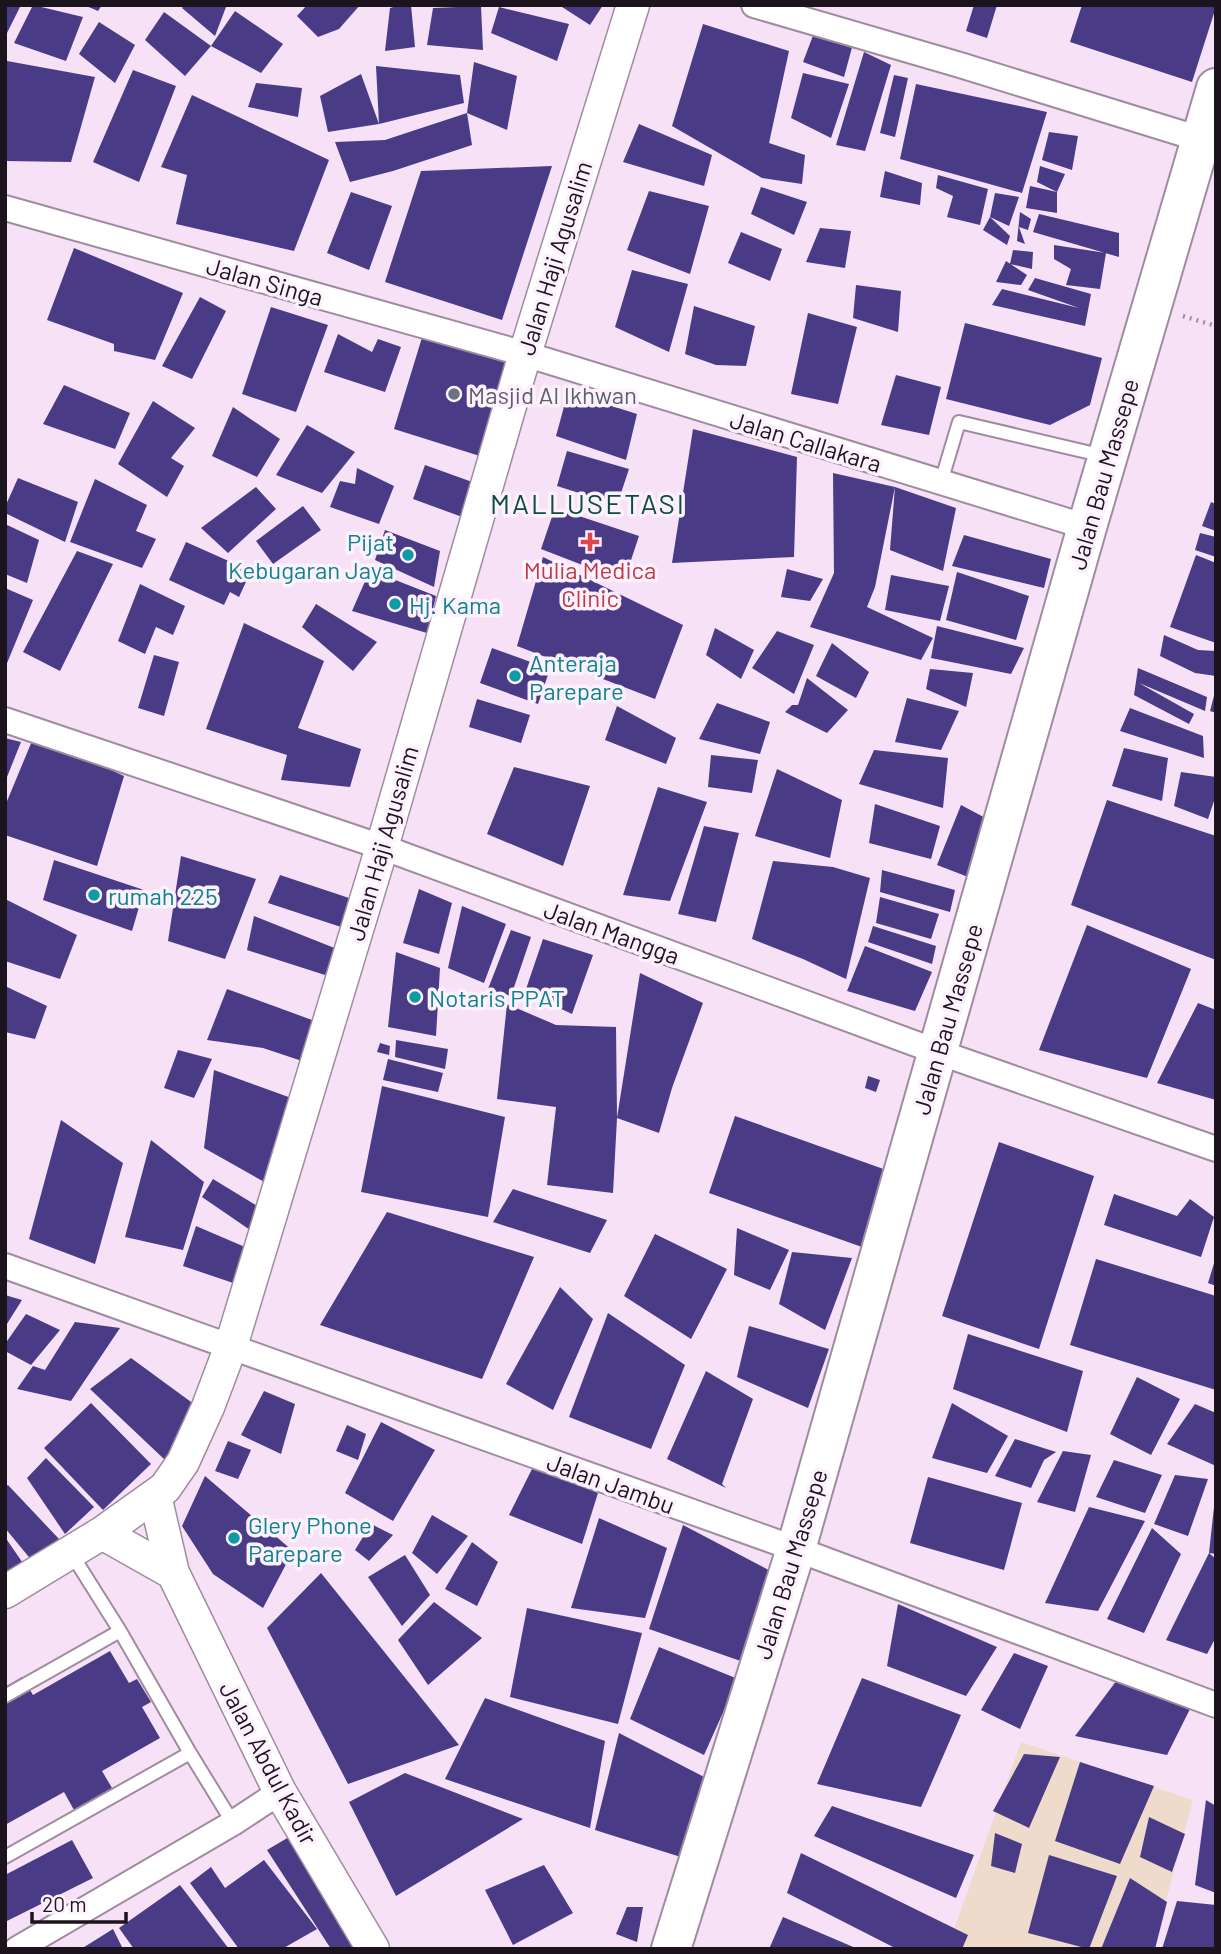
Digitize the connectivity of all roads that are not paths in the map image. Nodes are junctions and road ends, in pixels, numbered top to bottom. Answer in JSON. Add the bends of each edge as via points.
{"nodes":[{"id":1,"x":633,"y":5,"type":"edge"},
{"id":2,"x":754,"y":5,"type":"edge"},
{"id":3,"x":1216,"y":88,"type":"edge"},
{"id":4,"x":1203,"y":160,"type":"edge"},
{"id":5,"x":5,"y":208,"type":"edge"},
{"id":6,"x":524,"y":354,"type":"junction"},
{"id":7,"x":1108,"y":457,"type":"junction"},
{"id":8,"x":941,"y":482,"type":"junction"},
{"id":9,"x":1087,"y":527,"type":"junction"},
{"id":10,"x":5,"y":720,"type":"edge"},
{"id":11,"x":382,"y":847,"type":"junction"},
{"id":12,"x":938,"y":1052,"type":"junction"},
{"id":13,"x":1216,"y":1149,"type":"edge"},
{"id":14,"x":5,"y":1266,"type":"edge"},
{"id":15,"x":231,"y":1346,"type":"junction"},
{"id":16,"x":155,"y":1496,"type":"junction"},
{"id":17,"x":102,"y":1533,"type":"junction"},
{"id":18,"x":796,"y":1549,"type":"junction"},
{"id":19,"x":71,"y":1553,"type":"junction"},
{"id":20,"x":173,"y":1573,"type":"junction"},
{"id":21,"x":5,"y":1592,"type":"edge"},
{"id":22,"x":120,"y":1631,"type":"junction"},
{"id":23,"x":5,"y":1696,"type":"edge"},
{"id":24,"x":1216,"y":1705,"type":"edge"},
{"id":25,"x":190,"y":1753,"type":"junction"},
{"id":26,"x":280,"y":1791,"type":"junction"},
{"id":27,"x":233,"y":1823,"type":"junction"},
{"id":28,"x":5,"y":1857,"type":"edge"},
{"id":29,"x":16,"y":1949,"type":"edge"},
{"id":30,"x":373,"y":1949,"type":"edge"},
{"id":31,"x":671,"y":1949,"type":"edge"}],
"edges":[{"from":1,"to":6,"type":"street","name":"Jalan Haji Agusalim"},
{"from":2,"to":4,"type":"street","via":[[960,65]]},
{"from":3,"to":4,"type":"highway","name":"Jalan Bau Massepe"},
{"from":4,"to":7,"type":"highway","name":"Jalan Bau Massepe"},
{"from":5,"to":6,"type":"street","name":"Jalan Singa"},
{"from":6,"to":8,"type":"street","name":"Jalan Callakara"},
{"from":6,"to":11,"type":"street","name":"Jalan Haji Agusalim"},
{"from":7,"to":8,"type":"lane","via":[[959,422]]},
{"from":7,"to":9,"type":"highway","name":"Jalan Bau Massepe"},
{"from":8,"to":9,"type":"street","name":"Jalan Callakara"},
{"from":9,"to":12,"type":"highway","name":"Jalan Bau Massepe"},
{"from":10,"to":11,"type":"street","name":"Jalan Mangga"},
{"from":11,"to":12,"type":"street","name":"Jalan Mangga"},
{"from":11,"to":15,"type":"street","name":"Jalan Haji Agusalim"},
{"from":12,"to":13,"type":"street","name":"Jalan Mangga"},
{"from":12,"to":18,"type":"highway","name":"Jalan Bau Massepe"},
{"from":14,"to":15,"type":"street","name":"Jalan Jambu"},
{"from":15,"to":16,"type":"street","name":"Jalan Haji Agusalim","via":[[183,1462]]},
{"from":15,"to":18,"type":"street","name":"Jalan Jambu"},
{"from":16,"to":17,"type":"street","name":"Jalan Haji Agusalim"},
{"from":16,"to":20,"type":"street","name":"Jalan Abdul Kadir"},
{"from":17,"to":19,"type":"street","name":"Jalan Haji Agusalim"},
{"from":17,"to":20,"type":"street"},
{"from":18,"to":24,"type":"street","name":"Jalan Jambu"},
{"from":18,"to":31,"type":"highway","name":"Jalan Bau Massepe"},
{"from":19,"to":21,"type":"street","name":"Jalan Haji Agusalim"},
{"from":19,"to":22,"type":"lane"},
{"from":20,"to":26,"type":"street","name":"Jalan Abdul Kadir"},
{"from":22,"to":23,"type":"lane"},
{"from":22,"to":25,"type":"lane"},
{"from":25,"to":27,"type":"lane"},
{"from":25,"to":28,"type":"lane"},
{"from":26,"to":27,"type":"street"},
{"from":26,"to":30,"type":"street","name":"Jalan Abdul Kadir"},
{"from":27,"to":29,"type":"street"}]}
